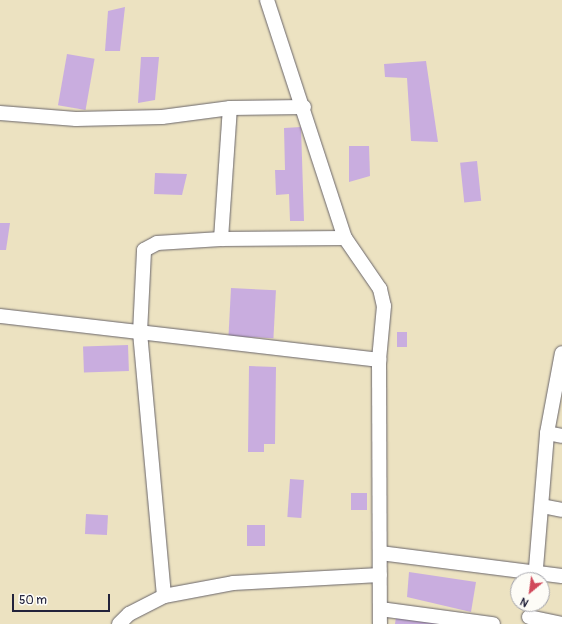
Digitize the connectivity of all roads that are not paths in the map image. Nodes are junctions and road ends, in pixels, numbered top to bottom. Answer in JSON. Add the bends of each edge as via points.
{"nodes":[{"id":1,"x":267,"y":0,"type":"edge"},
{"id":2,"x":304,"y":107,"type":"junction"},
{"id":3,"x":230,"y":108,"type":"junction"},
{"id":4,"x":0,"y":113,"type":"edge"},
{"id":5,"x":345,"y":238,"type":"junction"},
{"id":6,"x":221,"y":239,"type":"junction"},
{"id":7,"x":0,"y":316,"type":"edge"},
{"id":8,"x":140,"y":333,"type":"junction"},
{"id":9,"x":562,"y":353,"type":"edge"},
{"id":10,"x":379,"y":360,"type":"junction"},
{"id":11,"x":547,"y":433,"type":"junction"},
{"id":12,"x":562,"y":436,"type":"edge"},
{"id":13,"x":542,"y":506,"type":"junction"},
{"id":14,"x":562,"y":510,"type":"edge"},
{"id":15,"x":380,"y":553,"type":"junction"},
{"id":16,"x":515,"y":572,"type":"edge"},
{"id":17,"x":536,"y":572,"type":"edge"},
{"id":18,"x":380,"y":575,"type":"junction"},
{"id":19,"x":550,"y":576,"type":"edge"},
{"id":20,"x":562,"y":576,"type":"edge"},
{"id":21,"x":164,"y":596,"type":"junction"},
{"id":22,"x":380,"y":609,"type":"junction"},
{"id":23,"x":529,"y":615,"type":"edge"},
{"id":24,"x":464,"y":622,"type":"edge"},
{"id":25,"x":119,"y":624,"type":"edge"},
{"id":26,"x":380,"y":624,"type":"edge"},
{"id":27,"x":493,"y":624,"type":"edge"},
{"id":28,"x":561,"y":624,"type":"edge"}],
"edges":[{"from":1,"to":2,"type":"street"},
{"from":2,"to":3,"type":"street"},
{"from":2,"to":5,"type":"street"},
{"from":3,"to":4,"type":"street","via":[[154,117],[76,119]]},
{"from":3,"to":6,"type":"street"},
{"from":5,"to":6,"type":"street"},
{"from":5,"to":10,"type":"street","via":[[380,289],[384,326]]},
{"from":6,"to":8,"type":"street","via":[[157,243],[144,250]]},
{"from":7,"to":8,"type":"street"},
{"from":8,"to":10,"type":"street"},
{"from":8,"to":21,"type":"street"},
{"from":9,"to":11,"type":"street"},
{"from":10,"to":15,"type":"street"},
{"from":11,"to":12,"type":"street"},
{"from":11,"to":13,"type":"street"},
{"from":13,"to":14,"type":"street"},
{"from":13,"to":17,"type":"street"},
{"from":15,"to":16,"type":"street"},
{"from":15,"to":18,"type":"street"},
{"from":18,"to":21,"type":"street","via":[[233,583]]},
{"from":18,"to":22,"type":"street"},
{"from":19,"to":20,"type":"street"},
{"from":21,"to":25,"type":"street","via":[[129,614]]},
{"from":22,"to":24,"type":"street"},
{"from":22,"to":26,"type":"street"},
{"from":23,"to":28,"type":"street"},
{"from":24,"to":27,"type":"street"}]}
